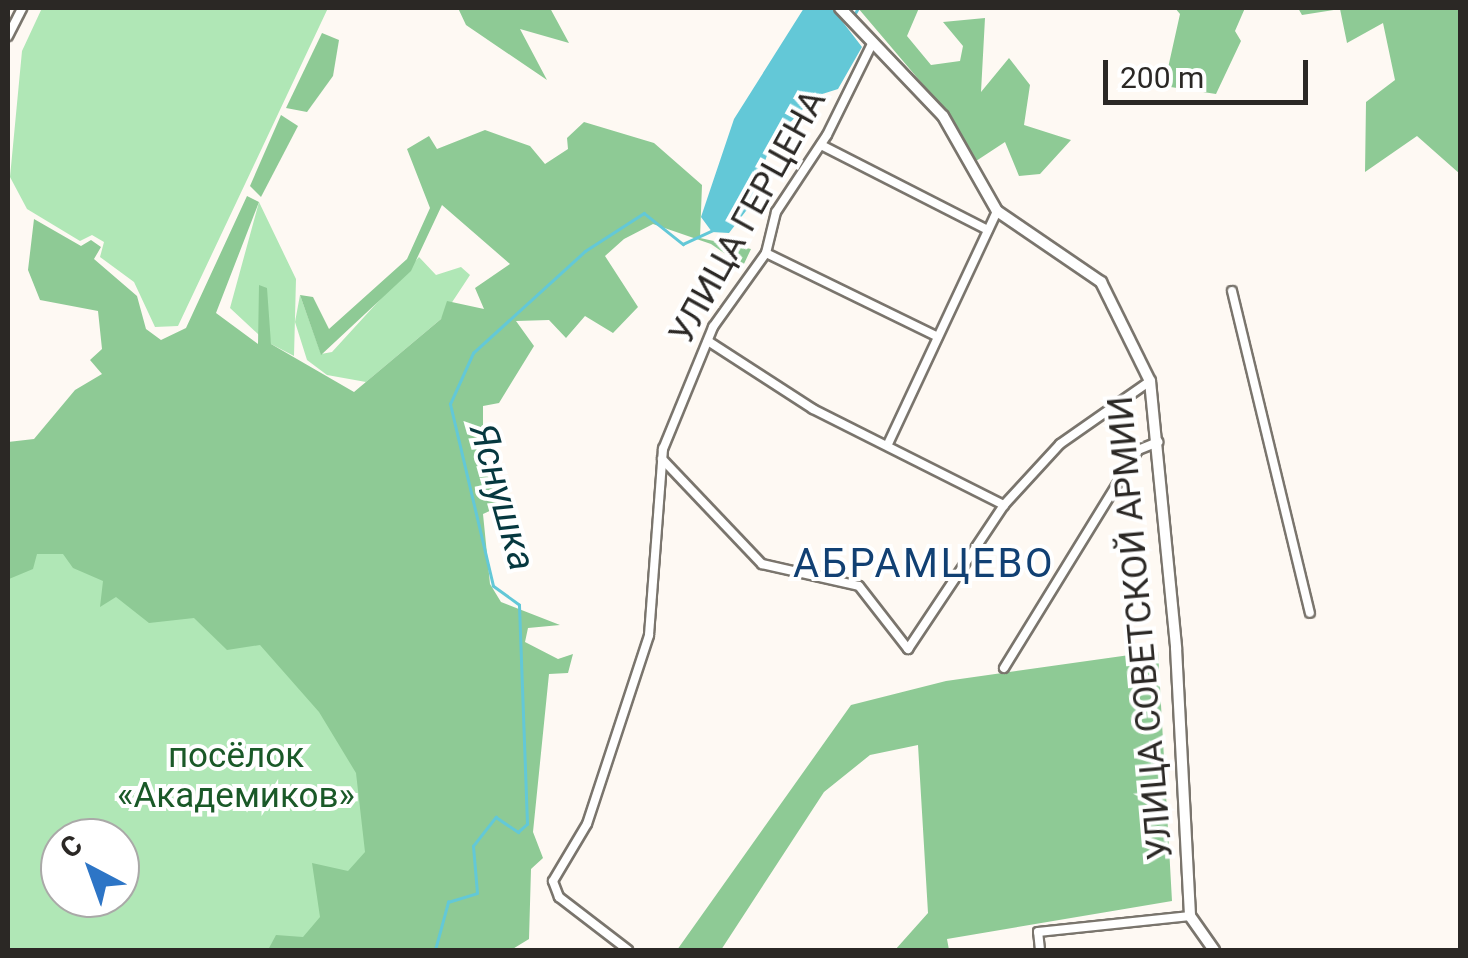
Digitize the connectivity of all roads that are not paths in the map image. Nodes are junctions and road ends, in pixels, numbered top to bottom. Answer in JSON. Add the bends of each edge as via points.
{"nodes":[{"id":1,"x":22,"y":8,"type":"edge"},
{"id":2,"x":840,"y":8,"type":"edge"},
{"id":3,"x":8,"y":36,"type":"edge"},
{"id":4,"x":872,"y":44,"type":"junction"},
{"id":5,"x":821,"y":145,"type":"junction"},
{"id":6,"x":997,"y":211,"type":"junction"},
{"id":7,"x":988,"y":230,"type":"junction"},
{"id":8,"x":766,"y":253,"type":"junction"},
{"id":9,"x":1232,"y":291,"type":"dead end"},
{"id":10,"x":938,"y":338,"type":"junction"},
{"id":11,"x":708,"y":341,"type":"junction"},
{"id":12,"x":1150,"y":381,"type":"junction"},
{"id":13,"x":1158,"y":442,"type":"junction"},
{"id":14,"x":888,"y":444,"type":"junction"},
{"id":15,"x":662,"y":460,"type":"junction"},
{"id":16,"x":1004,"y":505,"type":"junction"},
{"id":17,"x":1310,"y":614,"type":"dead end"},
{"id":18,"x":1004,"y":668,"type":"dead end"},
{"id":19,"x":1190,"y":916,"type":"junction"},
{"id":20,"x":628,"y":950,"type":"edge"},
{"id":21,"x":1040,"y":950,"type":"edge"},
{"id":22,"x":1214,"y":950,"type":"edge"}],
"edges":[{"from":1,"to":3,"type":"street"},
{"from":2,"to":4,"type":"street","name":"УЛИЦА СОВЕТСКОЙ АРМИИ"},
{"from":4,"to":5,"type":"street","name":"УЛИЦА ГЕРЦЕНА"},
{"from":4,"to":6,"type":"street","name":"УЛИЦА СОВЕТСКОЙ АРМИИ","via":[[943,116]]},
{"from":5,"to":7,"type":"street"},
{"from":5,"to":8,"type":"street","name":"УЛИЦА ГЕРЦЕНА","via":[[776,212]]},
{"from":6,"to":7,"type":"street"},
{"from":6,"to":12,"type":"street","name":"УЛИЦА СОВЕТСКОЙ АРМИИ","via":[[1101,282]]},
{"from":7,"to":10,"type":"street"},
{"from":8,"to":10,"type":"street"},
{"from":8,"to":11,"type":"street","name":"УЛИЦА ГЕРЦЕНА"},
{"from":9,"to":17,"type":"street"},
{"from":10,"to":14,"type":"street"},
{"from":11,"to":14,"type":"street","via":[[797,400]]},
{"from":11,"to":15,"type":"street","name":"УЛИЦА ГЕРЦЕНА"},
{"from":12,"to":13,"type":"street","name":"УЛИЦА СОВЕТСКОЙ АРМИИ"},
{"from":12,"to":16,"type":"street","via":[[1060,444]]},
{"from":13,"to":18,"type":"street","via":[[1138,450]]},
{"from":13,"to":19,"type":"street","name":"УЛИЦА СОВЕТСКОЙ АРМИИ"},
{"from":14,"to":16,"type":"street"},
{"from":15,"to":16,"type":"street","via":[[762,564],[859,586],[908,649]]},
{"from":15,"to":20,"type":"street","name":"УЛИЦА ГЕРЦЕНА","via":[[650,635],[587,824],[553,880],[560,897]]},
{"from":19,"to":21,"type":"street","via":[[1038,932]]},
{"from":19,"to":22,"type":"street"}]}
